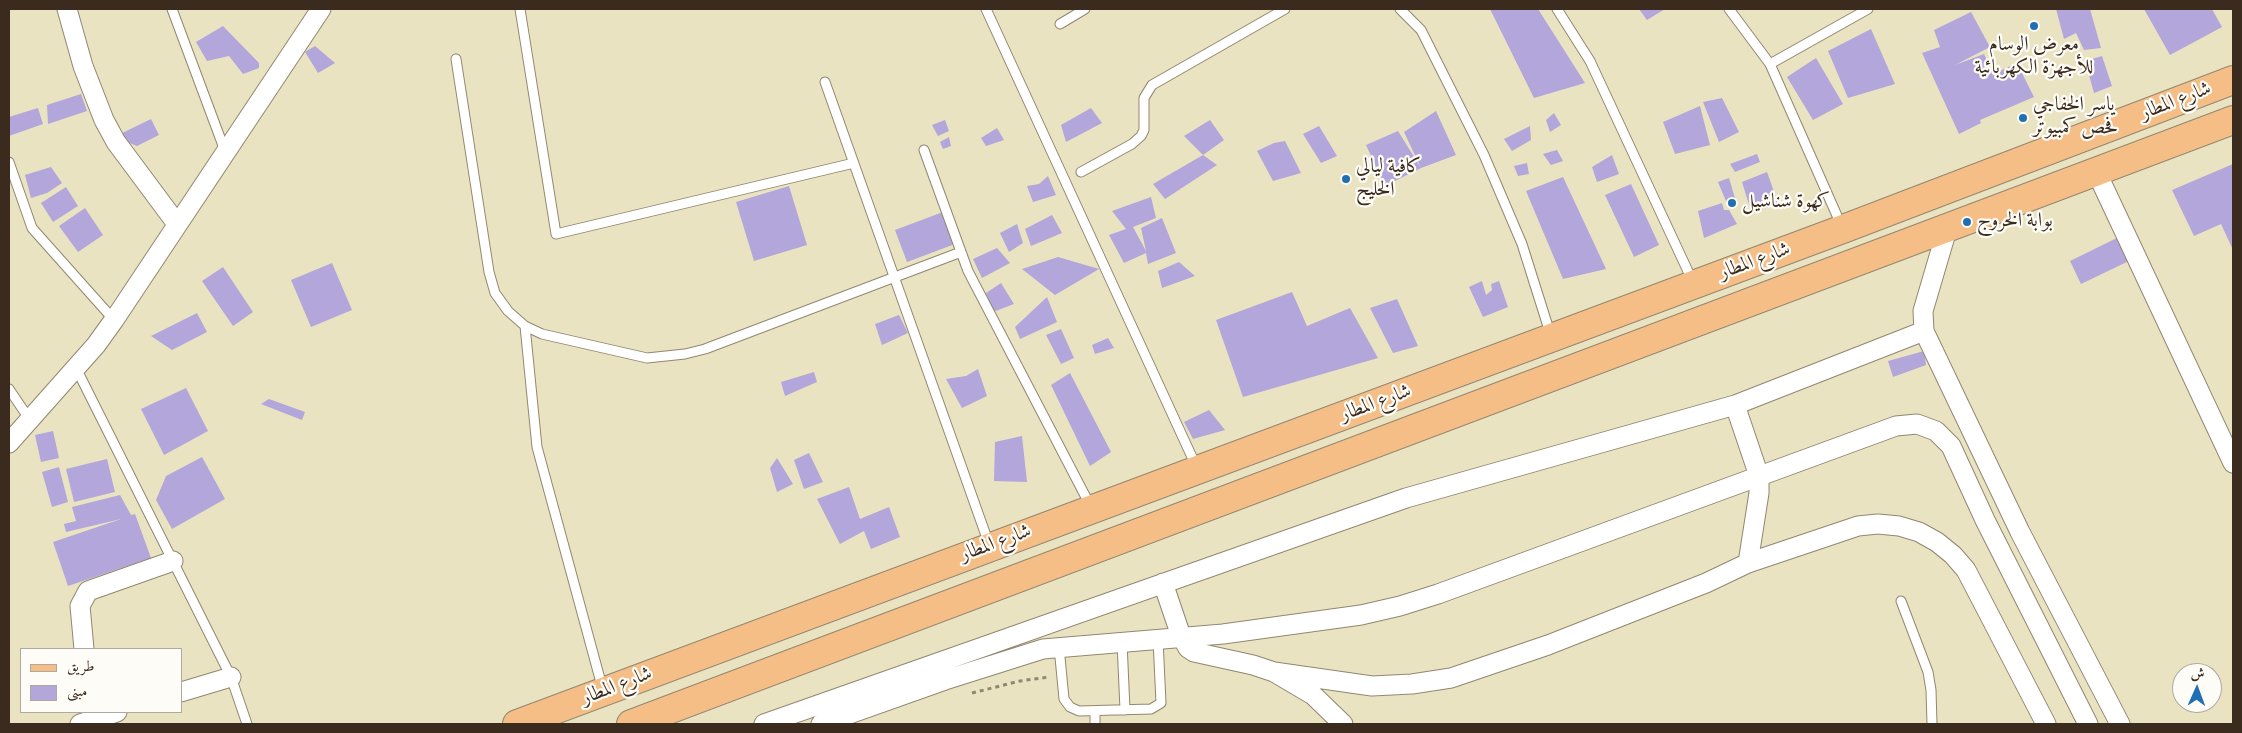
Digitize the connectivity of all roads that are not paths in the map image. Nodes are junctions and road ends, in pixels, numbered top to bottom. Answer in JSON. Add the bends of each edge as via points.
{"nodes":[{"id":1,"x":67,"y":9,"type":"edge"},
{"id":2,"x":172,"y":9,"type":"edge"},
{"id":3,"x":321,"y":9,"type":"edge"},
{"id":4,"x":520,"y":9,"type":"edge"},
{"id":5,"x":986,"y":9,"type":"edge"},
{"id":6,"x":1085,"y":9,"type":"edge"},
{"id":7,"x":1285,"y":9,"type":"edge"},
{"id":8,"x":1400,"y":9,"type":"edge"},
{"id":9,"x":1557,"y":9,"type":"edge"},
{"id":10,"x":1729,"y":9,"type":"edge"},
{"id":11,"x":1868,"y":9,"type":"edge"},
{"id":12,"x":1060,"y":24,"type":"dead end"},
{"id":13,"x":456,"y":59,"type":"dead end"},
{"id":14,"x":1770,"y":64,"type":"junction"},
{"id":15,"x":2233,"y":80,"type":"edge"},
{"id":16,"x":825,"y":82,"type":"dead end"},
{"id":17,"x":2233,"y":120,"type":"edge"},
{"id":18,"x":924,"y":150,"type":"dead end"},
{"id":19,"x":225,"y":152,"type":"junction"},
{"id":20,"x":9,"y":162,"type":"edge"},
{"id":21,"x":854,"y":163,"type":"junction"},
{"id":22,"x":2096,"y":171,"type":"junction"},
{"id":23,"x":1081,"y":172,"type":"dead end"},
{"id":24,"x":177,"y":224,"type":"junction"},
{"id":25,"x":1948,"y":226,"type":"junction"},
{"id":26,"x":1843,"y":229,"type":"junction"},
{"id":27,"x":961,"y":252,"type":"junction"},
{"id":28,"x":895,"y":278,"type":"junction"},
{"id":29,"x":1694,"y":285,"type":"junction"},
{"id":30,"x":114,"y":320,"type":"junction"},
{"id":31,"x":525,"y":326,"type":"junction"},
{"id":32,"x":1924,"y":331,"type":"junction"},
{"id":33,"x":1551,"y":338,"type":"junction"},
{"id":34,"x":76,"y":368,"type":"junction"},
{"id":35,"x":9,"y":388,"type":"edge"},
{"id":36,"x":1735,"y":405,"type":"junction"},
{"id":37,"x":30,"y":420,"type":"junction"},
{"id":38,"x":9,"y":443,"type":"edge"},
{"id":39,"x":2233,"y":463,"type":"edge"},
{"id":40,"x":1198,"y":470,"type":"junction"},
{"id":41,"x":1759,"y":476,"type":"junction"},
{"id":42,"x":1092,"y":510,"type":"junction"},
{"id":43,"x":990,"y":546,"type":"junction"},
{"id":44,"x":173,"y":561,"type":"junction"},
{"id":45,"x":1748,"y":563,"type":"junction"},
{"id":46,"x":1163,"y":583,"type":"junction"},
{"id":47,"x":1901,"y":601,"type":"dead end"},
{"id":48,"x":1181,"y":636,"type":"junction"},
{"id":49,"x":1158,"y":638,"type":"junction"},
{"id":50,"x":1122,"y":642,"type":"junction"},
{"id":51,"x":84,"y":648,"type":"edge"},
{"id":52,"x":1059,"y":648,"type":"junction"},
{"id":53,"x":1274,"y":672,"type":"junction"},
{"id":54,"x":231,"y":677,"type":"junction"},
{"id":55,"x":182,"y":692,"type":"edge"},
{"id":56,"x":603,"y":692,"type":"junction"},
{"id":57,"x":1125,"y":710,"type":"junction"},
{"id":58,"x":1095,"y":711,"type":"junction"},
{"id":59,"x":114,"y":713,"type":"edge"},
{"id":60,"x":89,"y":720,"type":"edge"},
{"id":61,"x":247,"y":724,"type":"edge"},
{"id":62,"x":517,"y":724,"type":"edge"},
{"id":63,"x":631,"y":724,"type":"edge"},
{"id":64,"x":764,"y":724,"type":"edge"},
{"id":65,"x":822,"y":724,"type":"edge"},
{"id":66,"x":1095,"y":724,"type":"edge"},
{"id":67,"x":1343,"y":724,"type":"edge"},
{"id":68,"x":1932,"y":724,"type":"edge"},
{"id":69,"x":2046,"y":724,"type":"edge"},
{"id":70,"x":2088,"y":724,"type":"edge"},
{"id":71,"x":2120,"y":724,"type":"edge"}],
"edges":[{"from":1,"to":24,"type":"street","via":[[83,66],[104,120],[116,142]]},
{"from":2,"to":19,"type":"lane"},
{"from":3,"to":19,"type":"street"},
{"from":4,"to":21,"type":"lane","via":[[556,234]]},
{"from":5,"to":40,"type":"lane"},
{"from":6,"to":12,"type":"lane"},
{"from":7,"to":23,"type":"lane","via":[[1152,85],[1144,98],[1144,130],[1141,136]]},
{"from":8,"to":33,"type":"lane","via":[[1421,30],[1484,155],[1522,244]]},
{"from":9,"to":29,"type":"lane","via":[[1590,61]]},
{"from":10,"to":14,"type":"lane"},
{"from":11,"to":14,"type":"lane"},
{"from":13,"to":31,"type":"lane","via":[[489,272],[495,292],[508,311]]},
{"from":14,"to":26,"type":"lane"},
{"from":15,"to":26,"type":"main road","name":"شارع المطار"},
{"from":16,"to":21,"type":"lane"},
{"from":17,"to":22,"type":"main road","name":"شارع المطار"},
{"from":18,"to":27,"type":"lane"},
{"from":19,"to":24,"type":"street"},
{"from":20,"to":30,"type":"lane","via":[[32,228]]},
{"from":21,"to":28,"type":"lane"},
{"from":22,"to":25,"type":"main road","name":"شارع المطار"},
{"from":22,"to":39,"type":"street"},
{"from":24,"to":30,"type":"street"},
{"from":25,"to":32,"type":"street","via":[[1923,311]]},
{"from":25,"to":63,"type":"main road","name":"شارع المطار"},
{"from":26,"to":29,"type":"main road","name":"شارع المطار"},
{"from":27,"to":28,"type":"lane"},
{"from":27,"to":42,"type":"lane"},
{"from":28,"to":31,"type":"lane","via":[[705,349],[666,358],[628,355],[542,334]]},
{"from":28,"to":43,"type":"lane"},
{"from":29,"to":33,"type":"main road","name":"شارع المطار"},
{"from":30,"to":34,"type":"street"},
{"from":31,"to":56,"type":"lane","via":[[537,447]]},
{"from":32,"to":36,"type":"street"},
{"from":32,"to":71,"type":"street","via":[[2020,532]]},
{"from":33,"to":40,"type":"main road","name":"شارع المطار"},
{"from":34,"to":37,"type":"street"},
{"from":34,"to":44,"type":"lane"},
{"from":35,"to":37,"type":"lane"},
{"from":36,"to":41,"type":"street"},
{"from":36,"to":46,"type":"street","via":[[1406,498]]},
{"from":37,"to":38,"type":"street"},
{"from":40,"to":42,"type":"main road","name":"شارع المطار"},
{"from":41,"to":45,"type":"street"},
{"from":41,"to":48,"type":"street","via":[[1400,606],[1342,618],[1223,634]]},
{"from":41,"to":70,"type":"street","via":[[1896,426],[1917,424],[1936,430],[1951,446]]},
{"from":42,"to":43,"type":"main road","name":"شارع المطار"},
{"from":43,"to":56,"type":"main road","name":"شارع المطار"},
{"from":44,"to":51,"type":"street","via":[[88,591],[80,606]]},
{"from":44,"to":54,"type":"lane"},
{"from":45,"to":53,"type":"street","via":[[1706,583],[1548,645],[1451,678],[1372,686]]},
{"from":45,"to":69,"type":"street","via":[[1858,526],[1899,526],[1925,535],[1953,555],[1966,570]]},
{"from":46,"to":48,"type":"street"},
{"from":46,"to":64,"type":"street"},
{"from":47,"to":68,"type":"lane","via":[[1928,672]]},
{"from":48,"to":49,"type":"street"},
{"from":48,"to":53,"type":"street","via":[[1194,652]]},
{"from":49,"to":50,"type":"street"},
{"from":49,"to":57,"type":"lane","via":[[1160,703],[1152,710]]},
{"from":50,"to":52,"type":"street"},
{"from":50,"to":57,"type":"lane"},
{"from":52,"to":58,"type":"lane","via":[[1064,698],[1070,707],[1079,711]]},
{"from":52,"to":65,"type":"street","via":[[1035,651],[944,680]]},
{"from":53,"to":67,"type":"street","via":[[1313,695]]},
{"from":54,"to":55,"type":"street"},
{"from":54,"to":61,"type":"lane"},
{"from":56,"to":62,"type":"main road","name":"شارع المطار"},
{"from":57,"to":58,"type":"lane"},
{"from":58,"to":66,"type":"lane"},
{"from":59,"to":60,"type":"street"}]}
